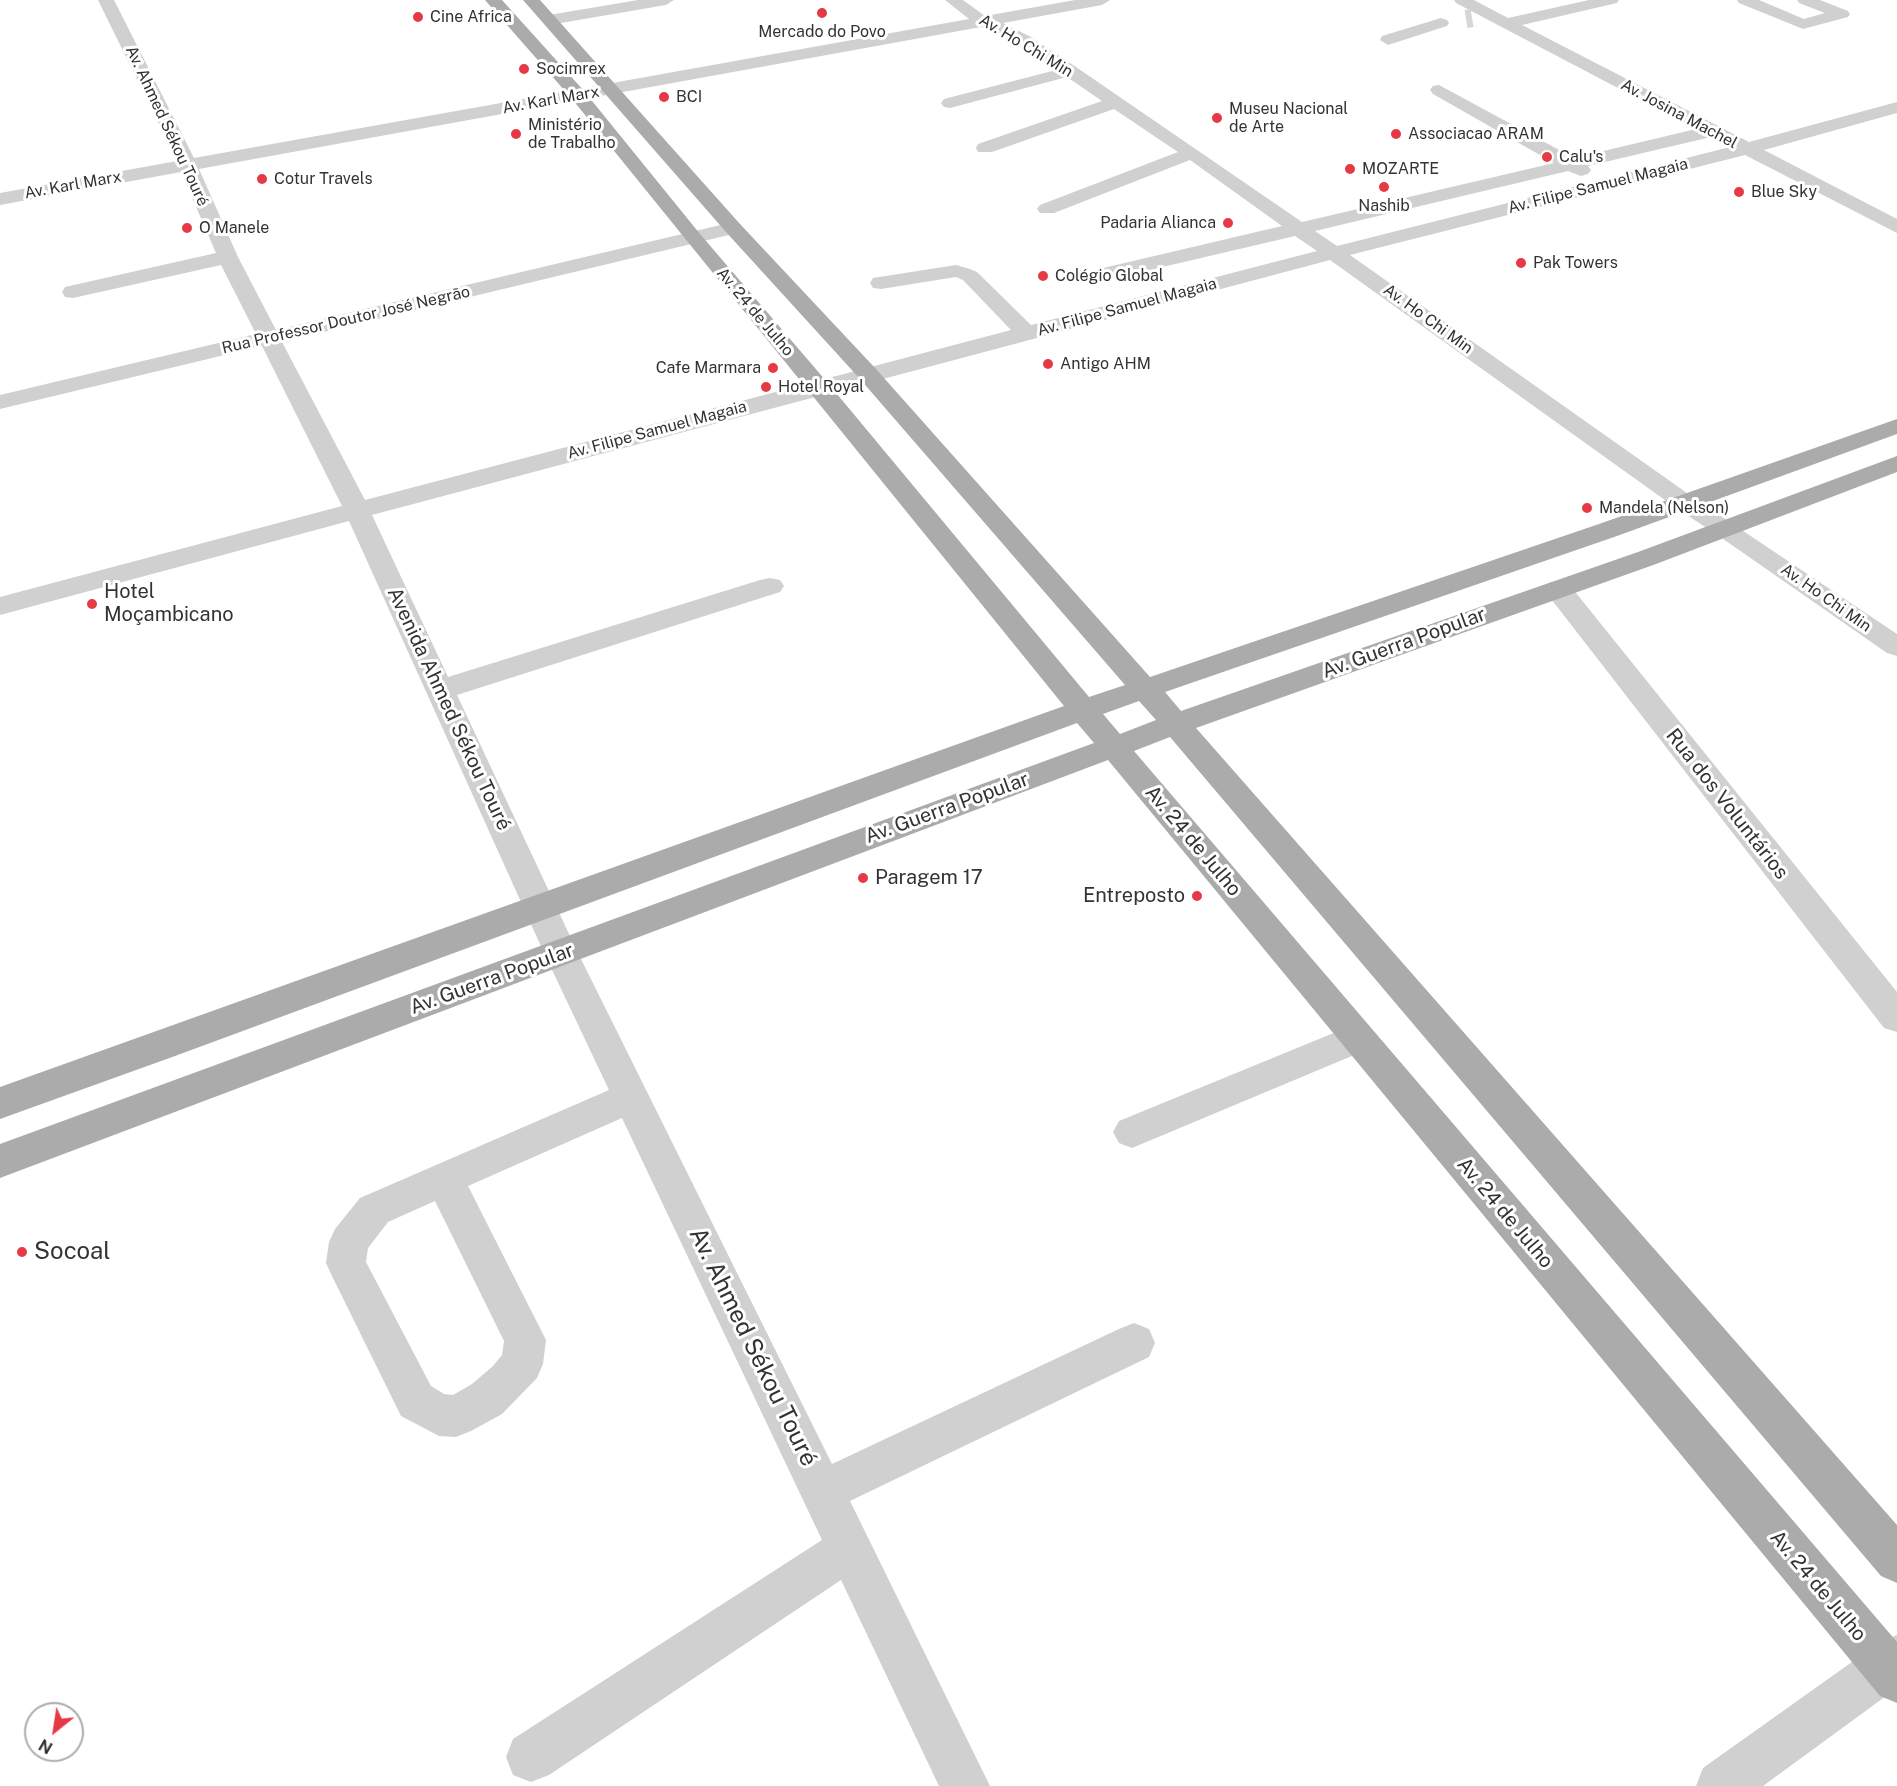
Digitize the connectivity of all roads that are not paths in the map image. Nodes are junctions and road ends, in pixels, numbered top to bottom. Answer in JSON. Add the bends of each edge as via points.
{"nodes":[{"id":1,"x":106,"y":0,"type":"edge"},
{"id":2,"x":493,"y":0,"type":"edge"},
{"id":3,"x":531,"y":0,"type":"edge"},
{"id":4,"x":666,"y":0,"type":"edge"},
{"id":5,"x":1023,"y":0,"type":"edge"},
{"id":6,"x":1102,"y":0,"type":"edge"},
{"id":7,"x":1462,"y":0,"type":"tunnel mouth"},
{"id":8,"x":1611,"y":0,"type":"edge"},
{"id":9,"x":1745,"y":0,"type":"edge"},
{"id":10,"x":1805,"y":0,"type":"edge"},
{"id":11,"x":960,"y":5,"type":"edge"},
{"id":12,"x":988,"y":14,"type":"junction"},
{"id":13,"x":1499,"y":19,"type":"junction"},
{"id":14,"x":549,"y":20,"type":"junction"},
{"id":15,"x":1388,"y":40,"type":"dead end"},
{"id":16,"x":1070,"y":72,"type":"junction"},
{"id":17,"x":605,"y":82,"type":"junction"},
{"id":18,"x":571,"y":88,"type":"junction"},
{"id":19,"x":1439,"y":90,"type":"dead end"},
{"id":20,"x":1115,"y":102,"type":"junction"},
{"id":21,"x":950,"y":103,"type":"dead end"},
{"id":22,"x":1897,"y":107,"type":"edge"},
{"id":23,"x":1713,"y":131,"type":"junction"},
{"id":24,"x":985,"y":148,"type":"dead end"},
{"id":25,"x":1746,"y":149,"type":"junction"},
{"id":26,"x":1192,"y":153,"type":"junction"},
{"id":27,"x":184,"y":157,"type":"junction"},
{"id":28,"x":1571,"y":165,"type":"junction"},
{"id":29,"x":0,"y":182,"type":"edge"},
{"id":30,"x":1606,"y":184,"type":"junction"},
{"id":31,"x":0,"y":199,"type":"edge"},
{"id":32,"x":1047,"y":209,"type":"dead end"},
{"id":33,"x":1897,"y":226,"type":"edge"},
{"id":34,"x":733,"y":228,"type":"junction"},
{"id":35,"x":1299,"y":228,"type":"junction"},
{"id":36,"x":693,"y":238,"type":"junction"},
{"id":37,"x":1334,"y":253,"type":"junction"},
{"id":38,"x":228,"y":257,"type":"junction"},
{"id":39,"x":1090,"y":278,"type":"dead end"},
{"id":40,"x":881,"y":283,"type":"dead end"},
{"id":41,"x":73,"y":292,"type":"dead end"},
{"id":42,"x":1026,"y":333,"type":"junction"},
{"id":43,"x":270,"y":337,"type":"junction"},
{"id":44,"x":868,"y":374,"type":"junction"},
{"id":45,"x":819,"y":387,"type":"junction"},
{"id":46,"x":0,"y":402,"type":"edge"},
{"id":47,"x":1897,"y":426,"type":"edge"},
{"id":48,"x":1897,"y":463,"type":"edge"},
{"id":49,"x":1685,"y":503,"type":"junction"},
{"id":50,"x":357,"y":510,"type":"junction"},
{"id":51,"x":1725,"y":528,"type":"junction"},
{"id":52,"x":770,"y":586,"type":"dead end"},
{"id":53,"x":1558,"y":589,"type":"junction"},
{"id":54,"x":0,"y":606,"type":"edge"},
{"id":55,"x":1897,"y":647,"type":"edge"},
{"id":56,"x":1144,"y":689,"type":"junction"},
{"id":57,"x":440,"y":690,"type":"junction"},
{"id":58,"x":1083,"y":710,"type":"junction"},
{"id":59,"x":1176,"y":724,"type":"junction"},
{"id":60,"x":1114,"y":747,"type":"junction"},
{"id":61,"x":541,"y":909,"type":"junction"},
{"id":62,"x":561,"y":953,"type":"junction"},
{"id":63,"x":1897,"y":1018,"type":"edge"},
{"id":64,"x":1358,"y":1038,"type":"junction"},
{"id":65,"x":631,"y":1097,"type":"junction"},
{"id":66,"x":0,"y":1103,"type":"edge"},
{"id":67,"x":1132,"y":1132,"type":"dead end"},
{"id":68,"x":0,"y":1161,"type":"edge"},
{"id":69,"x":444,"y":1179,"type":"junction"},
{"id":70,"x":1134,"y":1343,"type":"dead end"},
{"id":71,"x":823,"y":1491,"type":"junction"},
{"id":72,"x":850,"y":1548,"type":"junction"},
{"id":73,"x":1897,"y":1560,"type":"edge"},
{"id":74,"x":1894,"y":1669,"type":"edge"},
{"id":75,"x":531,"y":1757,"type":"dead end"},
{"id":76,"x":965,"y":1786,"type":"edge"},
{"id":77,"x":1721,"y":1786,"type":"edge"}],
"edges":[{"from":1,"to":27,"type":"street","name":"Av. Ahmed Sékou Touré"},
{"from":2,"to":18,"type":"main road","name":"Av. 24 de Julho"},
{"from":3,"to":14,"type":"main road","name":"Av. 24 de Julho"},
{"from":4,"to":14,"type":"street"},
{"from":5,"to":12,"type":"street","name":"Av. Karl Marx"},
{"from":6,"to":12,"type":"street","name":"Av. Karl Marx","via":[[1009,16]]},
{"from":7,"to":13,"type":"street","name":"Av. Josina Machel"},
{"from":8,"to":13,"type":"street"},
{"from":9,"to":10,"type":"street","via":[[1803,24],[1842,15]]},
{"from":11,"to":12,"type":"street","name":"Av. Karl Marx"},
{"from":11,"to":17,"type":"street","name":"Av. Karl Marx"},
{"from":12,"to":16,"type":"street","name":"Av. Ho Chi Min"},
{"from":12,"to":17,"type":"street","name":"Av. Karl Marx"},
{"from":13,"to":15,"type":"street","via":[[1455,21]]},
{"from":13,"to":23,"type":"street","name":"Av. Josina Machel"},
{"from":14,"to":17,"type":"main road","name":"Av. 24 de Julho"},
{"from":16,"to":20,"type":"street","name":"Av. Ho Chi Min"},
{"from":16,"to":21,"type":"street"},
{"from":17,"to":18,"type":"street","name":"Av. Karl Marx"},
{"from":17,"to":34,"type":"main road","name":"Av. 24 de Julho"},
{"from":18,"to":27,"type":"street","name":"Av. Karl Marx"},
{"from":18,"to":36,"type":"main road","name":"Av. 24 de Julho"},
{"from":19,"to":28,"type":"street"},
{"from":20,"to":24,"type":"street"},
{"from":20,"to":26,"type":"street","name":"Av. Ho Chi Min"},
{"from":22,"to":25,"type":"street","name":"Av. Filipe Samuel Magaia"},
{"from":23,"to":25,"type":"street","name":"Av. Josina Machel"},
{"from":23,"to":28,"type":"street"},
{"from":25,"to":30,"type":"street","name":"Av. Filipe Samuel Magaia"},
{"from":25,"to":33,"type":"street","name":"Av. Josina Machel"},
{"from":26,"to":32,"type":"street"},
{"from":26,"to":35,"type":"street","name":"Av. Ho Chi Min"},
{"from":27,"to":29,"type":"street","name":"Av. Karl Marx"},
{"from":27,"to":31,"type":"street","name":"Av. Karl Marx"},
{"from":27,"to":38,"type":"street","name":"Av. Ahmed Sékou Touré"},
{"from":28,"to":30,"type":"street"},
{"from":28,"to":35,"type":"street"},
{"from":30,"to":37,"type":"street","name":"Av. Filipe Samuel Magaia"},
{"from":34,"to":36,"type":"street","name":"Rua Professor Doutor José Negrão"},
{"from":34,"to":44,"type":"main road","name":"Av. 24 de Julho"},
{"from":35,"to":37,"type":"street","name":"Av. Ho Chi Min"},
{"from":35,"to":39,"type":"street"},
{"from":36,"to":43,"type":"street","name":"Rua Professor Doutor José Negrão"},
{"from":36,"to":45,"type":"main road","name":"Av. 24 de Julho"},
{"from":37,"to":42,"type":"street","name":"Av. Filipe Samuel Magaia"},
{"from":37,"to":49,"type":"street","name":"Av. Ho Chi Min"},
{"from":38,"to":41,"type":"street"},
{"from":38,"to":43,"type":"street","name":"Av. Ahmed Sékou Touré"},
{"from":40,"to":42,"type":"street","via":[[963,273]]},
{"from":42,"to":44,"type":"street","name":"Av. Filipe Samuel Magaia"},
{"from":43,"to":46,"type":"street","name":"Rua Professor Doutor José Negrão"},
{"from":43,"to":50,"type":"street","name":"Av. Ahmed Sékou Touré"},
{"from":44,"to":45,"type":"street","name":"Av. Filipe Samuel Magaia"},
{"from":44,"to":56,"type":"main road","name":"Av. 24 de Julho"},
{"from":45,"to":50,"type":"street","name":"Av. Filipe Samuel Magaia"},
{"from":45,"to":58,"type":"main road","name":"Av. 24 de Julho"},
{"from":47,"to":49,"type":"main road","name":"Av. Guerra Popular"},
{"from":48,"to":51,"type":"main road","name":"Av. Guerra Popular"},
{"from":49,"to":51,"type":"street","name":"Av. Ho Chi Min"},
{"from":49,"to":56,"type":"main road","name":"Av. Guerra Popular"},
{"from":50,"to":54,"type":"street","name":"Av. Filipe Samuel Magaia"},
{"from":50,"to":57,"type":"street","name":"Avenida Ahmed Sékou Touré"},
{"from":51,"to":53,"type":"main road","name":"Av. Guerra Popular"},
{"from":51,"to":55,"type":"street","name":"Av. Ho Chi Min"},
{"from":52,"to":57,"type":"street"},
{"from":53,"to":59,"type":"main road","name":"Av. Guerra Popular"},
{"from":53,"to":63,"type":"street","name":"Rua dos Voluntários"},
{"from":56,"to":58,"type":"main road","name":"Av. Guerra Popular"},
{"from":56,"to":59,"type":"main road","name":"Av. 24 de Julho"},
{"from":57,"to":61,"type":"street","name":"Avenida Ahmed Sékou Touré"},
{"from":58,"to":60,"type":"main road","name":"Av. 24 de Julho"},
{"from":58,"to":61,"type":"main road","name":"Av. Guerra Popular"},
{"from":59,"to":60,"type":"main road","name":"Av. Guerra Popular"},
{"from":59,"to":73,"type":"main road","name":"Av. 24 de Julho"},
{"from":60,"to":62,"type":"main road","name":"Av. Guerra Popular"},
{"from":60,"to":64,"type":"main road","name":"Av. 24 de Julho"},
{"from":61,"to":62,"type":"street","name":"Av. Ahmed Sékou Touré"},
{"from":61,"to":66,"type":"main road","name":"Av. Guerra Popular"},
{"from":62,"to":65,"type":"street","name":"Av. Ahmed Sékou Touré"},
{"from":62,"to":68,"type":"main road","name":"Av. Guerra Popular"},
{"from":64,"to":67,"type":"street"},
{"from":64,"to":74,"type":"main road","name":"Av. 24 de Julho"},
{"from":65,"to":69,"type":"street"},
{"from":65,"to":71,"type":"street","name":"Av. Ahmed Sékou Touré"},
{"from":69,"to":69,"type":"street","via":[[525,1340],[522,1364],[508,1380],[487,1399],[456,1416],[439,1415],[416,1401],[346,1263],[349,1242],[374,1210]]},
{"from":70,"to":71,"type":"street"},
{"from":71,"to":72,"type":"street","name":"Av. Ahmed Sékou Touré"},
{"from":72,"to":75,"type":"street"},
{"from":72,"to":76,"type":"street","name":"Av. Ahmed Sékou Touré"},
{"from":74,"to":77,"type":"street"}]}
